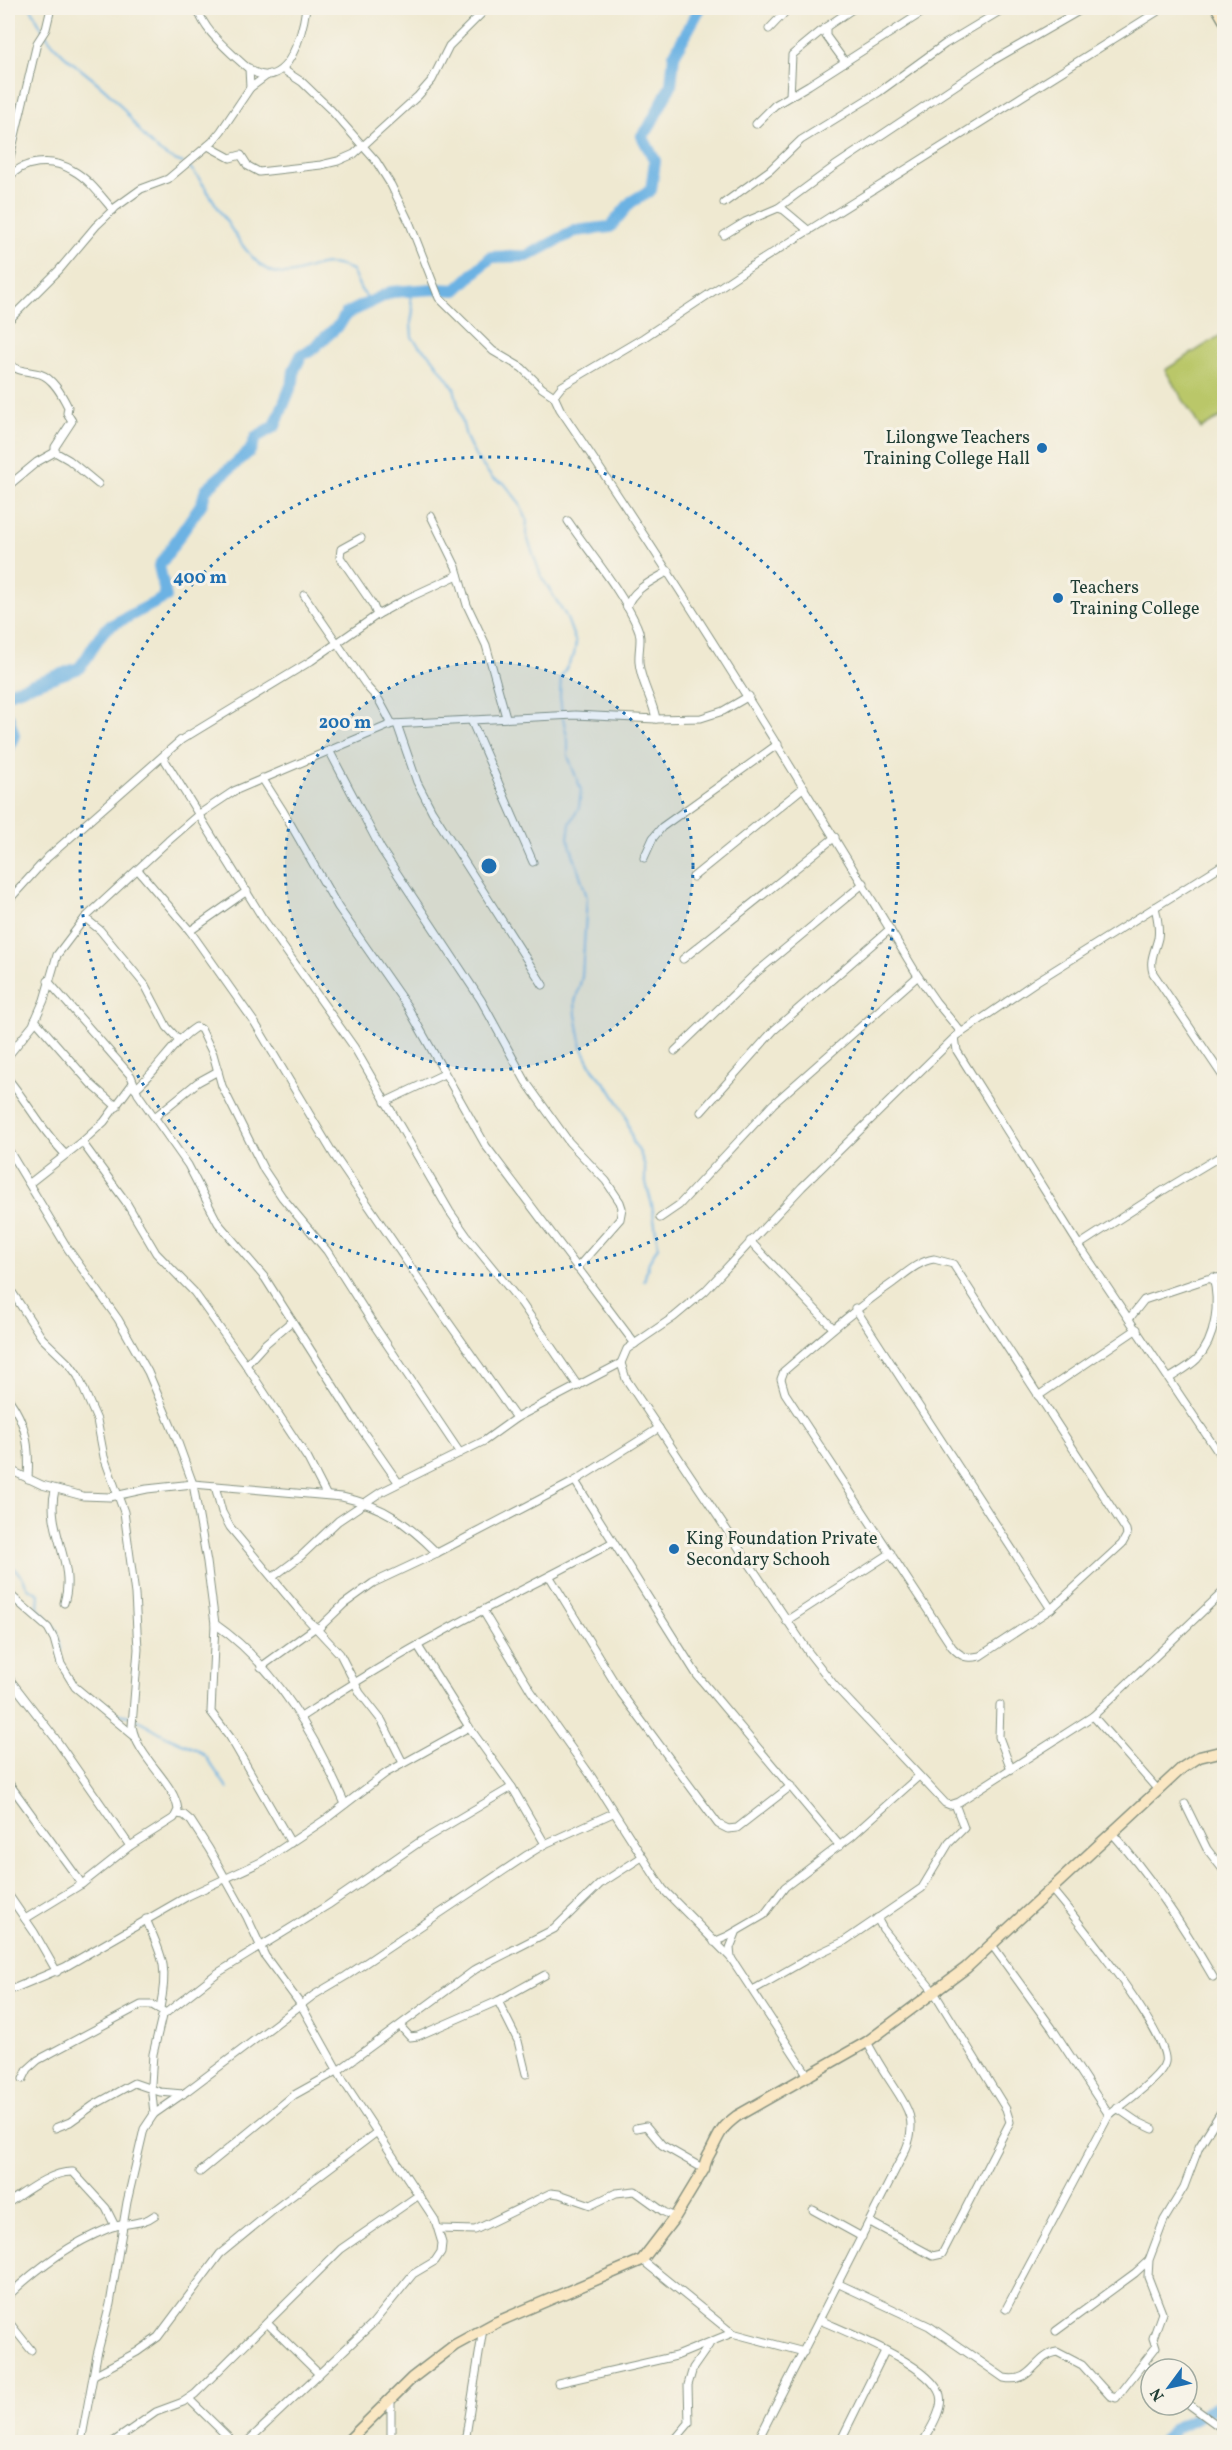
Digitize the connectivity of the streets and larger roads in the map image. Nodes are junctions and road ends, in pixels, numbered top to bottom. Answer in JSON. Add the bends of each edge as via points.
{"nodes":[{"id":1,"x":51,"y":8,"type":"edge"},
{"id":2,"x":197,"y":8,"type":"edge"},
{"id":3,"x":306,"y":8,"type":"edge"},
{"id":4,"x":487,"y":8,"type":"edge"},
{"id":5,"x":789,"y":8,"type":"edge"},
{"id":6,"x":854,"y":8,"type":"edge"},
{"id":7,"x":929,"y":8,"type":"edge"},
{"id":8,"x":1005,"y":8,"type":"edge"},
{"id":9,"x":1084,"y":8,"type":"edge"},
{"id":10,"x":1163,"y":8,"type":"edge"},
{"id":11,"x":1216,"y":8,"type":"edge"},
{"id":12,"x":1224,"y":20,"type":"edge"},
{"id":13,"x":826,"y":27,"type":"junction"},
{"id":14,"x":769,"y":29,"type":"dead end"},
{"id":15,"x":845,"y":62,"type":"junction"},
{"id":16,"x":249,"y":68,"type":"junction"},
{"id":17,"x":282,"y":69,"type":"junction"},
{"id":18,"x":269,"y":74,"type":"junction"},
{"id":19,"x":250,"y":88,"type":"junction"},
{"id":20,"x":790,"y":96,"type":"junction"},
{"id":21,"x":8,"y":120,"type":"edge"},
{"id":22,"x":756,"y":124,"type":"dead end"},
{"id":23,"x":363,"y":145,"type":"junction"},
{"id":24,"x":208,"y":146,"type":"junction"},
{"id":25,"x":10,"y":157,"type":"junction"},
{"id":26,"x":8,"y":178,"type":"edge"},
{"id":27,"x":724,"y":203,"type":"dead end"},
{"id":28,"x":778,"y":208,"type":"junction"},
{"id":29,"x":113,"y":210,"type":"junction"},
{"id":30,"x":809,"y":231,"type":"junction"},
{"id":31,"x":724,"y":235,"type":"dead end"},
{"id":32,"x":8,"y":321,"type":"edge"},
{"id":33,"x":8,"y":363,"type":"edge"},
{"id":34,"x":554,"y":396,"type":"junction"},
{"id":35,"x":55,"y":452,"type":"junction"},
{"id":36,"x":98,"y":484,"type":"dead end"},
{"id":37,"x":8,"y":486,"type":"edge"},
{"id":38,"x":431,"y":516,"type":"dead end"},
{"id":39,"x":568,"y":521,"type":"dead end"},
{"id":40,"x":361,"y":538,"type":"dead end"},
{"id":41,"x":669,"y":571,"type":"junction"},
{"id":42,"x":458,"y":575,"type":"junction"},
{"id":43,"x":304,"y":595,"type":"dead end"},
{"id":44,"x":627,"y":607,"type":"junction"},
{"id":45,"x":377,"y":615,"type":"junction"},
{"id":46,"x":337,"y":644,"type":"junction"},
{"id":47,"x":749,"y":696,"type":"junction"},
{"id":48,"x":506,"y":717,"type":"junction"},
{"id":49,"x":656,"y":719,"type":"junction"},
{"id":50,"x":471,"y":720,"type":"junction"},
{"id":51,"x":394,"y":724,"type":"junction"},
{"id":52,"x":778,"y":744,"type":"junction"},
{"id":53,"x":330,"y":752,"type":"junction"},
{"id":54,"x":163,"y":757,"type":"junction"},
{"id":55,"x":262,"y":778,"type":"junction"},
{"id":56,"x":804,"y":787,"type":"junction"},
{"id":57,"x":198,"y":815,"type":"junction"},
{"id":58,"x":835,"y":837,"type":"junction"},
{"id":59,"x":644,"y":858,"type":"dead end"},
{"id":60,"x":532,"y":862,"type":"dead end"},
{"id":61,"x":1224,"y":864,"type":"edge"},
{"id":62,"x":138,"y":870,"type":"junction"},
{"id":63,"x":693,"y":877,"type":"dead end"},
{"id":64,"x":864,"y":883,"type":"junction"},
{"id":65,"x":247,"y":891,"type":"junction"},
{"id":66,"x":8,"y":901,"type":"edge"},
{"id":67,"x":1155,"y":907,"type":"junction"},
{"id":68,"x":85,"y":918,"type":"junction"},
{"id":69,"x":890,"y":928,"type":"junction"},
{"id":70,"x":189,"y":931,"type":"junction"},
{"id":71,"x":683,"y":959,"type":"dead end"},
{"id":72,"x":918,"y":976,"type":"junction"},
{"id":73,"x":48,"y":981,"type":"junction"},
{"id":74,"x":543,"y":985,"type":"dead end"},
{"id":75,"x":35,"y":1020,"type":"junction"},
{"id":76,"x":958,"y":1034,"type":"junction"},
{"id":77,"x":179,"y":1041,"type":"junction"},
{"id":78,"x":675,"y":1051,"type":"dead end"},
{"id":79,"x":8,"y":1056,"type":"edge"},
{"id":80,"x":218,"y":1071,"type":"junction"},
{"id":81,"x":444,"y":1074,"type":"junction"},
{"id":82,"x":1224,"y":1078,"type":"edge"},
{"id":83,"x":8,"y":1079,"type":"edge"},
{"id":84,"x":134,"y":1086,"type":"junction"},
{"id":85,"x":385,"y":1102,"type":"junction"},
{"id":86,"x":117,"y":1107,"type":"junction"},
{"id":87,"x":701,"y":1112,"type":"dead end"},
{"id":88,"x":156,"y":1116,"type":"junction"},
{"id":89,"x":82,"y":1142,"type":"junction"},
{"id":90,"x":8,"y":1149,"type":"edge"},
{"id":91,"x":65,"y":1154,"type":"junction"},
{"id":92,"x":1224,"y":1154,"type":"edge"},
{"id":93,"x":30,"y":1183,"type":"junction"},
{"id":94,"x":660,"y":1218,"type":"dead end"},
{"id":95,"x":750,"y":1241,"type":"junction"},
{"id":96,"x":1079,"y":1245,"type":"junction"},
{"id":97,"x":577,"y":1268,"type":"junction"},
{"id":98,"x":1213,"y":1277,"type":"junction"},
{"id":99,"x":1224,"y":1277,"type":"edge"},
{"id":100,"x":8,"y":1286,"type":"edge"},
{"id":101,"x":1224,"y":1299,"type":"edge"},
{"id":102,"x":855,"y":1308,"type":"junction"},
{"id":103,"x":1224,"y":1312,"type":"edge"},
{"id":104,"x":1129,"y":1319,"type":"junction"},
{"id":105,"x":292,"y":1321,"type":"junction"},
{"id":106,"x":833,"y":1328,"type":"junction"},
{"id":107,"x":1137,"y":1329,"type":"junction"},
{"id":108,"x":635,"y":1344,"type":"junction"},
{"id":109,"x":621,"y":1363,"type":"junction"},
{"id":110,"x":246,"y":1365,"type":"junction"},
{"id":111,"x":1170,"y":1378,"type":"junction"},
{"id":112,"x":578,"y":1386,"type":"junction"},
{"id":113,"x":1038,"y":1396,"type":"junction"},
{"id":114,"x":8,"y":1398,"type":"edge"},
{"id":115,"x":516,"y":1418,"type":"junction"},
{"id":116,"x":659,"y":1428,"type":"junction"},
{"id":117,"x":460,"y":1453,"type":"junction"},
{"id":118,"x":1224,"y":1461,"type":"edge"},
{"id":119,"x":8,"y":1469,"type":"edge"},
{"id":120,"x":28,"y":1479,"type":"junction"},
{"id":121,"x":575,"y":1481,"type":"junction"},
{"id":122,"x":398,"y":1482,"type":"junction"},
{"id":123,"x":193,"y":1484,"type":"junction"},
{"id":124,"x":215,"y":1486,"type":"junction"},
{"id":125,"x":55,"y":1490,"type":"junction"},
{"id":126,"x":326,"y":1494,"type":"junction"},
{"id":127,"x":118,"y":1496,"type":"junction"},
{"id":128,"x":364,"y":1502,"type":"junction"},
{"id":129,"x":613,"y":1542,"type":"junction"},
{"id":130,"x":437,"y":1552,"type":"junction"},
{"id":131,"x":891,"y":1553,"type":"junction"},
{"id":132,"x":273,"y":1577,"type":"junction"},
{"id":133,"x":550,"y":1577,"type":"junction"},
{"id":134,"x":1224,"y":1591,"type":"edge"},
{"id":135,"x":8,"y":1593,"type":"edge"},
{"id":136,"x":64,"y":1603,"type":"dead end"},
{"id":137,"x":1052,"y":1609,"type":"junction"},
{"id":138,"x":483,"y":1611,"type":"junction"},
{"id":139,"x":786,"y":1621,"type":"junction"},
{"id":140,"x":215,"y":1624,"type":"junction"},
{"id":141,"x":317,"y":1628,"type":"junction"},
{"id":142,"x":418,"y":1646,"type":"junction"},
{"id":143,"x":261,"y":1667,"type":"junction"},
{"id":144,"x":8,"y":1677,"type":"edge"},
{"id":145,"x":356,"y":1682,"type":"junction"},
{"id":146,"x":1000,"y":1705,"type":"dead end"},
{"id":147,"x":1093,"y":1716,"type":"junction"},
{"id":148,"x":301,"y":1718,"type":"junction"},
{"id":149,"x":469,"y":1727,"type":"junction"},
{"id":150,"x":133,"y":1735,"type":"junction"},
{"id":151,"x":1224,"y":1751,"type":"edge"},
{"id":152,"x":403,"y":1763,"type":"junction"},
{"id":153,"x":1011,"y":1768,"type":"junction"},
{"id":154,"x":919,"y":1776,"type":"junction"},
{"id":155,"x":8,"y":1782,"type":"edge"},
{"id":156,"x":791,"y":1786,"type":"junction"},
{"id":157,"x":512,"y":1787,"type":"junction"},
{"id":158,"x":1158,"y":1790,"type":"junction"},
{"id":159,"x":345,"y":1804,"type":"junction"},
{"id":160,"x":955,"y":1804,"type":"junction"},
{"id":161,"x":1185,"y":1804,"type":"dead end"},
{"id":162,"x":613,"y":1813,"type":"junction"},
{"id":163,"x":177,"y":1814,"type":"junction"},
{"id":164,"x":1112,"y":1833,"type":"junction"},
{"id":165,"x":291,"y":1843,"type":"junction"},
{"id":166,"x":545,"y":1844,"type":"junction"},
{"id":167,"x":130,"y":1846,"type":"junction"},
{"id":168,"x":840,"y":1846,"type":"junction"},
{"id":169,"x":642,"y":1857,"type":"junction"},
{"id":170,"x":1224,"y":1870,"type":"edge"},
{"id":171,"x":225,"y":1879,"type":"junction"},
{"id":172,"x":82,"y":1884,"type":"junction"},
{"id":173,"x":1052,"y":1890,"type":"junction"},
{"id":174,"x":8,"y":1894,"type":"edge"},
{"id":175,"x":15,"y":1905,"type":"junction"},
{"id":176,"x":8,"y":1909,"type":"edge"},
{"id":177,"x":877,"y":1918,"type":"junction"},
{"id":178,"x":25,"y":1919,"type":"junction"},
{"id":179,"x":146,"y":1919,"type":"junction"},
{"id":180,"x":739,"y":1928,"type":"junction"},
{"id":181,"x":714,"y":1942,"type":"junction"},
{"id":182,"x":992,"y":1945,"type":"junction"},
{"id":183,"x":260,"y":1947,"type":"junction"},
{"id":184,"x":731,"y":1958,"type":"junction"},
{"id":185,"x":57,"y":1972,"type":"junction"},
{"id":186,"x":545,"y":1975,"type":"dead end"},
{"id":187,"x":1213,"y":1977,"type":"dead end"},
{"id":188,"x":753,"y":1990,"type":"junction"},
{"id":189,"x":8,"y":1991,"type":"edge"},
{"id":190,"x":934,"y":1992,"type":"junction"},
{"id":191,"x":498,"y":2001,"type":"junction"},
{"id":192,"x":300,"y":2006,"type":"junction"},
{"id":193,"x":163,"y":2010,"type":"junction"},
{"id":194,"x":400,"y":2026,"type":"junction"},
{"id":195,"x":867,"y":2042,"type":"junction"},
{"id":196,"x":339,"y":2070,"type":"junction"},
{"id":197,"x":526,"y":2074,"type":"dead end"},
{"id":198,"x":809,"y":2077,"type":"junction"},
{"id":199,"x":23,"y":2079,"type":"dead end"},
{"id":200,"x":153,"y":2089,"type":"junction"},
{"id":201,"x":183,"y":2094,"type":"junction"},
{"id":202,"x":1224,"y":2107,"type":"edge"},
{"id":203,"x":1117,"y":2108,"type":"junction"},
{"id":204,"x":154,"y":2114,"type":"junction"},
{"id":205,"x":1109,"y":2115,"type":"junction"},
{"id":206,"x":55,"y":2128,"type":"dead end"},
{"id":207,"x":636,"y":2128,"type":"dead end"},
{"id":208,"x":1153,"y":2129,"type":"dead end"},
{"id":209,"x":377,"y":2132,"type":"junction"},
{"id":210,"x":704,"y":2169,"type":"junction"},
{"id":211,"x":200,"y":2172,"type":"dead end"},
{"id":212,"x":419,"y":2195,"type":"junction"},
{"id":213,"x":8,"y":2203,"type":"edge"},
{"id":214,"x":813,"y":2210,"type":"dead end"},
{"id":215,"x":155,"y":2215,"type":"dead end"},
{"id":216,"x":675,"y":2217,"type":"junction"},
{"id":217,"x":870,"y":2222,"type":"junction"},
{"id":218,"x":115,"y":2226,"type":"junction"},
{"id":219,"x":123,"y":2226,"type":"junction"},
{"id":220,"x":439,"y":2229,"type":"junction"},
{"id":221,"x":862,"y":2237,"type":"junction"},
{"id":222,"x":642,"y":2260,"type":"junction"},
{"id":223,"x":1149,"y":2260,"type":"junction"},
{"id":224,"x":839,"y":2284,"type":"junction"},
{"id":225,"x":8,"y":2296,"type":"edge"},
{"id":226,"x":1006,"y":2309,"type":"dead end"},
{"id":227,"x":820,"y":2320,"type":"junction"},
{"id":228,"x":8,"y":2321,"type":"edge"},
{"id":229,"x":267,"y":2323,"type":"junction"},
{"id":230,"x":483,"y":2329,"type":"junction"},
{"id":231,"x":1056,"y":2331,"type":"dead end"},
{"id":232,"x":732,"y":2333,"type":"junction"},
{"id":233,"x":711,"y":2343,"type":"junction"},
{"id":234,"x":31,"y":2350,"type":"dead end"},
{"id":235,"x":885,"y":2351,"type":"junction"},
{"id":236,"x":804,"y":2352,"type":"junction"},
{"id":237,"x":1149,"y":2357,"type":"edge"},
{"id":238,"x":1139,"y":2370,"type":"edge"},
{"id":239,"x":319,"y":2374,"type":"junction"},
{"id":240,"x":94,"y":2375,"type":"junction"},
{"id":241,"x":558,"y":2383,"type":"dead end"},
{"id":242,"x":392,"y":2397,"type":"junction"},
{"id":243,"x":189,"y":2399,"type":"junction"},
{"id":244,"x":1199,"y":2412,"type":"edge"},
{"id":245,"x":1224,"y":2430,"type":"edge"},
{"id":246,"x":81,"y":2442,"type":"edge"},
{"id":247,"x":113,"y":2442,"type":"edge"},
{"id":248,"x":233,"y":2442,"type":"edge"},
{"id":249,"x":247,"y":2442,"type":"edge"},
{"id":250,"x":347,"y":2442,"type":"edge"},
{"id":251,"x":391,"y":2442,"type":"edge"},
{"id":252,"x":465,"y":2442,"type":"edge"},
{"id":253,"x":673,"y":2442,"type":"edge"},
{"id":254,"x":757,"y":2442,"type":"edge"},
{"id":255,"x":840,"y":2442,"type":"edge"},
{"id":256,"x":923,"y":2442,"type":"edge"}],
"edges":[{"from":1,"to":25,"type":"street","via":[[38,43]]},
{"from":2,"to":16,"type":"street","via":[[214,38]]},
{"from":3,"to":17,"type":"street","via":[[294,53]]},
{"from":4,"to":23,"type":"street","via":[[449,46],[432,80],[418,96]]},
{"from":5,"to":14,"type":"street"},
{"from":6,"to":13,"type":"street"},
{"from":7,"to":15,"type":"street"},
{"from":8,"to":27,"type":"street","via":[[801,140],[770,170]]},
{"from":9,"to":28,"type":"street","via":[[992,62]]},
{"from":10,"to":30,"type":"street"},
{"from":11,"to":12,"type":"street"},
{"from":13,"to":15,"type":"street","via":[[826,36]]},
{"from":13,"to":20,"type":"street","via":[[792,55]]},
{"from":15,"to":20,"type":"street"},
{"from":16,"to":18,"type":"street","via":[[255,73]]},
{"from":16,"to":19,"type":"street"},
{"from":17,"to":18,"type":"street"},
{"from":17,"to":23,"type":"street","via":[[326,104]]},
{"from":18,"to":19,"type":"street"},
{"from":19,"to":24,"type":"street"},
{"from":20,"to":22,"type":"street"},
{"from":21,"to":25,"type":"street"},
{"from":23,"to":24,"type":"street","via":[[338,161],[259,172],[248,166],[241,155],[230,158]]},
{"from":23,"to":34,"type":"street","via":[[391,185],[439,298],[493,351],[522,368]]},
{"from":24,"to":29,"type":"street","via":[[168,179],[138,190]]},
{"from":25,"to":26,"type":"street"},
{"from":26,"to":29,"type":"street","via":[[24,165],[62,166],[73,170]]},
{"from":28,"to":30,"type":"street"},
{"from":28,"to":31,"type":"street"},
{"from":29,"to":32,"type":"street"},
{"from":30,"to":34,"type":"street","via":[[562,386]]},
{"from":33,"to":35,"type":"street","via":[[15,369],[43,375],[68,407],[72,422]]},
{"from":34,"to":41,"type":"street"},
{"from":35,"to":36,"type":"street"},
{"from":35,"to":37,"type":"street"},
{"from":38,"to":42,"type":"street"},
{"from":39,"to":44,"type":"street"},
{"from":40,"to":45,"type":"street","via":[[342,549],[340,557]]},
{"from":41,"to":44,"type":"street","via":[[635,593]]},
{"from":41,"to":47,"type":"street"},
{"from":42,"to":45,"type":"street"},
{"from":42,"to":48,"type":"street","via":[[488,652]]},
{"from":43,"to":46,"type":"street"},
{"from":44,"to":49,"type":"street","via":[[641,634],[640,671]]},
{"from":45,"to":46,"type":"street"},
{"from":46,"to":51,"type":"street"},
{"from":46,"to":54,"type":"street","via":[[181,740]]},
{"from":47,"to":49,"type":"street","via":[[712,716]]},
{"from":47,"to":52,"type":"street"},
{"from":48,"to":49,"type":"street","via":[[603,715]]},
{"from":48,"to":50,"type":"street"},
{"from":50,"to":51,"type":"street"},
{"from":50,"to":60,"type":"street"},
{"from":51,"to":53,"type":"street"},
{"from":51,"to":74,"type":"street","via":[[432,811]]},
{"from":52,"to":56,"type":"street"},
{"from":52,"to":59,"type":"street","via":[[662,827]]},
{"from":53,"to":55,"type":"street"},
{"from":53,"to":97,"type":"street","via":[[381,849],[481,1000],[526,1082],[569,1142],[617,1195],[622,1208],[620,1219]]},
{"from":54,"to":57,"type":"street"},
{"from":54,"to":66,"type":"street","via":[[48,857]]},
{"from":55,"to":57,"type":"street"},
{"from":55,"to":81,"type":"street","via":[[338,908],[407,1006]]},
{"from":56,"to":58,"type":"street"},
{"from":56,"to":63,"type":"street"},
{"from":57,"to":62,"type":"street"},
{"from":57,"to":65,"type":"street"},
{"from":58,"to":64,"type":"street"},
{"from":58,"to":71,"type":"street"},
{"from":61,"to":67,"type":"street"},
{"from":62,"to":68,"type":"street"},
{"from":62,"to":70,"type":"street"},
{"from":64,"to":69,"type":"street"},
{"from":64,"to":78,"type":"street","via":[[756,972]]},
{"from":65,"to":70,"type":"street"},
{"from":65,"to":85,"type":"street","via":[[345,1034]]},
{"from":67,"to":76,"type":"street"},
{"from":67,"to":82,"type":"street","via":[[1159,925],[1151,961],[1153,973]]},
{"from":68,"to":73,"type":"street","via":[[57,955]]},
{"from":68,"to":77,"type":"street","via":[[145,985]]},
{"from":69,"to":72,"type":"street"},
{"from":69,"to":87,"type":"street","via":[[774,1030]]},
{"from":70,"to":115,"type":"street","via":[[255,1023],[334,1155]]},
{"from":72,"to":76,"type":"street"},
{"from":72,"to":94,"type":"street","via":[[773,1104],[679,1205]]},
{"from":73,"to":75,"type":"street"},
{"from":73,"to":84,"type":"street","via":[[126,1070]]},
{"from":75,"to":79,"type":"street"},
{"from":75,"to":86,"type":"street","via":[[91,1084]]},
{"from":76,"to":95,"type":"street"},
{"from":76,"to":96,"type":"street","via":[[957,1051]]},
{"from":77,"to":80,"type":"street","via":[[198,1027]]},
{"from":77,"to":84,"type":"street","via":[[146,1081]]},
{"from":80,"to":88,"type":"street"},
{"from":80,"to":117,"type":"street","via":[[264,1170],[327,1251]]},
{"from":81,"to":85,"type":"street"},
{"from":81,"to":97,"type":"street","via":[[499,1166]]},
{"from":83,"to":91,"type":"street"},
{"from":84,"to":86,"type":"street"},
{"from":84,"to":88,"type":"street"},
{"from":85,"to":112,"type":"street","via":[[450,1212],[522,1304]]},
{"from":86,"to":89,"type":"street"},
{"from":88,"to":105,"type":"street","via":[[218,1222],[266,1278]]},
{"from":89,"to":91,"type":"street"},
{"from":89,"to":110,"type":"street","via":[[126,1202],[156,1254],[194,1292]]},
{"from":90,"to":93,"type":"street"},
{"from":91,"to":93,"type":"street"},
{"from":92,"to":96,"type":"street"},
{"from":93,"to":123,"type":"street","via":[[68,1250],[112,1308],[142,1360]]},
{"from":95,"to":106,"type":"street"},
{"from":95,"to":108,"type":"street","via":[[690,1305]]},
{"from":96,"to":104,"type":"street"},
{"from":97,"to":108,"type":"street"},
{"from":98,"to":99,"type":"street"},
{"from":98,"to":104,"type":"street","via":[[1144,1300]]},
{"from":98,"to":111,"type":"street","via":[[1217,1305],[1205,1346],[1193,1362]]},
{"from":100,"to":127,"type":"street","via":[[42,1338],[78,1376],[97,1420],[104,1457]]},
{"from":101,"to":103,"type":"street"},
{"from":102,"to":106,"type":"street"},
{"from":102,"to":113,"type":"street","via":[[927,1260],[954,1264]]},
{"from":102,"to":137,"type":"street"},
{"from":104,"to":107,"type":"street"},
{"from":105,"to":110,"type":"street"},
{"from":105,"to":122,"type":"street"},
{"from":106,"to":131,"type":"street","via":[[784,1371],[782,1385]]},
{"from":107,"to":111,"type":"street"},
{"from":107,"to":113,"type":"street"},
{"from":108,"to":109,"type":"street","via":[[627,1349]]},
{"from":109,"to":112,"type":"street"},
{"from":109,"to":116,"type":"street","via":[[626,1379]]},
{"from":110,"to":126,"type":"street","via":[[302,1449]]},
{"from":111,"to":118,"type":"street"},
{"from":112,"to":115,"type":"street"},
{"from":113,"to":137,"type":"street","via":[[1127,1535]]},
{"from":114,"to":120,"type":"street","via":[[27,1434]]},
{"from":115,"to":117,"type":"street"},
{"from":116,"to":121,"type":"street"},
{"from":116,"to":139,"type":"street"},
{"from":117,"to":122,"type":"street"},
{"from":119,"to":120,"type":"street"},
{"from":120,"to":125,"type":"street"},
{"from":121,"to":129,"type":"street"},
{"from":121,"to":130,"type":"street"},
{"from":122,"to":128,"type":"street"},
{"from":123,"to":124,"type":"street"},
{"from":123,"to":127,"type":"street"},
{"from":123,"to":140,"type":"street"},
{"from":124,"to":126,"type":"street"},
{"from":124,"to":132,"type":"street","via":[[230,1527]]},
{"from":125,"to":127,"type":"street","via":[[83,1496]]},
{"from":125,"to":136,"type":"street","via":[[52,1514],[69,1575]]},
{"from":126,"to":128,"type":"street"},
{"from":127,"to":150,"type":"street","via":[[127,1528],[137,1617]]},
{"from":128,"to":130,"type":"street","via":[[407,1524]]},
{"from":128,"to":132,"type":"street"},
{"from":129,"to":133,"type":"street"},
{"from":129,"to":156,"type":"street","via":[[697,1675]]},
{"from":130,"to":141,"type":"street","via":[[373,1583]]},
{"from":131,"to":137,"type":"street","via":[[952,1647],[964,1658],[980,1656]]},
{"from":131,"to":139,"type":"street"},
{"from":132,"to":141,"type":"street"},
{"from":133,"to":138,"type":"street"},
{"from":133,"to":156,"type":"street","via":[[621,1693],[722,1827],[737,1827]]},
{"from":134,"to":147,"type":"street"},
{"from":135,"to":150,"type":"street","via":[[48,1628],[75,1687]]},
{"from":138,"to":142,"type":"street"},
{"from":138,"to":162,"type":"street","via":[[535,1698]]},
{"from":139,"to":154,"type":"street","via":[[834,1685]]},
{"from":140,"to":143,"type":"street"},
{"from":140,"to":165,"type":"street","via":[[213,1716],[230,1737]]},
{"from":141,"to":143,"type":"street"},
{"from":141,"to":145,"type":"street","via":[[340,1654]]},
{"from":142,"to":145,"type":"street"},
{"from":142,"to":149,"type":"street"},
{"from":143,"to":148,"type":"street"},
{"from":144,"to":167,"type":"street"},
{"from":145,"to":148,"type":"street"},
{"from":145,"to":152,"type":"street"},
{"from":146,"to":153,"type":"street","via":[[999,1737]]},
{"from":147,"to":153,"type":"street"},
{"from":147,"to":158,"type":"street"},
{"from":148,"to":159,"type":"street","via":[[324,1755]]},
{"from":149,"to":152,"type":"street"},
{"from":149,"to":157,"type":"street"},
{"from":150,"to":163,"type":"street","via":[[178,1804]]},
{"from":151,"to":158,"type":"street","via":[[1190,1762]]},
{"from":152,"to":159,"type":"street"},
{"from":153,"to":160,"type":"street"},
{"from":154,"to":160,"type":"street","via":[[945,1803]]},
{"from":154,"to":168,"type":"street"},
{"from":155,"to":172,"type":"street"},
{"from":156,"to":168,"type":"street"},
{"from":157,"to":166,"type":"street"},
{"from":157,"to":183,"type":"street","via":[[421,1841]]},
{"from":158,"to":164,"type":"street"},
{"from":159,"to":165,"type":"street"},
{"from":160,"to":177,"type":"street","via":[[964,1828],[949,1844],[926,1884]]},
{"from":161,"to":170,"type":"street","via":[[1207,1849]]},
{"from":162,"to":166,"type":"street"},
{"from":162,"to":169,"type":"street"},
{"from":163,"to":167,"type":"street"},
{"from":163,"to":171,"type":"street","via":[[191,1821]]},
{"from":164,"to":173,"type":"street"},
{"from":164,"to":187,"type":"street","via":[[1170,1907]]},
{"from":165,"to":171,"type":"street"},
{"from":166,"to":192,"type":"street"},
{"from":167,"to":172,"type":"street"},
{"from":168,"to":180,"type":"street","via":[[785,1887],[764,1915]]},
{"from":169,"to":181,"type":"street","via":[[670,1898]]},
{"from":169,"to":194,"type":"street","via":[[600,1884],[554,1929],[476,1969]]},
{"from":171,"to":179,"type":"street"},
{"from":171,"to":183,"type":"street"},
{"from":172,"to":178,"type":"street"},
{"from":173,"to":182,"type":"street"},
{"from":173,"to":203,"type":"street","via":[[1111,1962],[1164,2050],[1162,2068]]},
{"from":174,"to":175,"type":"street"},
{"from":175,"to":176,"type":"street"},
{"from":175,"to":178,"type":"street"},
{"from":177,"to":188,"type":"street","via":[[835,1947]]},
{"from":177,"to":190,"type":"street"},
{"from":178,"to":185,"type":"street"},
{"from":179,"to":185,"type":"street"},
{"from":179,"to":193,"type":"street","via":[[165,1965]]},
{"from":180,"to":181,"type":"street"},
{"from":180,"to":184,"type":"street"},
{"from":181,"to":184,"type":"street"},
{"from":182,"to":190,"type":"street"},
{"from":182,"to":205,"type":"street"},
{"from":183,"to":192,"type":"street"},
{"from":183,"to":193,"type":"street"},
{"from":184,"to":188,"type":"street"},
{"from":185,"to":189,"type":"street"},
{"from":186,"to":191,"type":"street"},
{"from":188,"to":198,"type":"street"},
{"from":190,"to":195,"type":"street"},
{"from":190,"to":217,"type":"street","via":[[1006,2109],[1010,2122],[939,2256]]},
{"from":191,"to":194,"type":"street","via":[[418,2036],[410,2037]]},
{"from":191,"to":197,"type":"street","via":[[518,2041]]},
{"from":192,"to":196,"type":"street"},
{"from":192,"to":201,"type":"street"},
{"from":193,"to":199,"type":"street","via":[[152,2004],[141,2005],[38,2060]]},
{"from":193,"to":200,"type":"street","via":[[154,2042]]},
{"from":194,"to":196,"type":"street"},
{"from":195,"to":198,"type":"street"},
{"from":195,"to":217,"type":"street","via":[[905,2104],[912,2128],[906,2149]]},
{"from":196,"to":209,"type":"street"},
{"from":196,"to":211,"type":"street","via":[[276,2108]]},
{"from":198,"to":210,"type":"street","via":[[725,2125]]},
{"from":200,"to":201,"type":"street"},
{"from":200,"to":204,"type":"street"},
{"from":200,"to":206,"type":"street","via":[[134,2083]]},
{"from":201,"to":204,"type":"street"},
{"from":202,"to":223,"type":"street","via":[[1199,2147]]},
{"from":203,"to":205,"type":"street"},
{"from":203,"to":208,"type":"street"},
{"from":204,"to":219,"type":"street","via":[[144,2129]]},
{"from":205,"to":226,"type":"street"},
{"from":207,"to":210,"type":"street","via":[[646,2126],[662,2145]]},
{"from":209,"to":212,"type":"street"},
{"from":209,"to":240,"type":"street","via":[[220,2254],[152,2342]]},
{"from":210,"to":216,"type":"street"},
{"from":212,"to":220,"type":"street"},
{"from":212,"to":229,"type":"street","via":[[341,2249]]},
{"from":213,"to":218,"type":"street","via":[[46,2180],[73,2172],[106,2208]]},
{"from":214,"to":221,"type":"street"},
{"from":215,"to":219,"type":"street"},
{"from":216,"to":220,"type":"street","via":[[629,2190],[591,2205],[551,2193],[475,2230]]},
{"from":216,"to":222,"type":"street"},
{"from":217,"to":221,"type":"street"},
{"from":218,"to":219,"type":"street"},
{"from":218,"to":225,"type":"street","via":[[55,2258]]},
{"from":219,"to":240,"type":"street"},
{"from":220,"to":239,"type":"street","via":[[442,2243],[438,2259],[413,2274],[373,2323]]},
{"from":221,"to":224,"type":"street"},
{"from":222,"to":230,"type":"street"},
{"from":222,"to":232,"type":"street"},
{"from":223,"to":231,"type":"street"},
{"from":223,"to":237,"type":"street","via":[[1148,2277],[1162,2313],[1153,2338],[1156,2347]]},
{"from":224,"to":227,"type":"street"},
{"from":224,"to":238,"type":"street","via":[[929,2326],[1004,2378],[1019,2380],[1057,2352],[1078,2362],[1116,2398]]},
{"from":227,"to":235,"type":"street"},
{"from":227,"to":236,"type":"street"},
{"from":228,"to":234,"type":"street"},
{"from":229,"to":239,"type":"street"},
{"from":229,"to":243,"type":"street"},
{"from":230,"to":242,"type":"street","via":[[439,2357]]},
{"from":230,"to":252,"type":"street"},
{"from":232,"to":233,"type":"street"},
{"from":232,"to":236,"type":"street"},
{"from":233,"to":241,"type":"street","via":[[676,2356]]},
{"from":233,"to":253,"type":"street","via":[[693,2368],[688,2385],[688,2423]]},
{"from":235,"to":255,"type":"street"},
{"from":235,"to":256,"type":"street","via":[[921,2371],[940,2394],[939,2406]]},
{"from":236,"to":254,"type":"street"},
{"from":239,"to":249,"type":"street"},
{"from":240,"to":246,"type":"street"},
{"from":242,"to":250,"type":"street"},
{"from":242,"to":251,"type":"street"},
{"from":243,"to":247,"type":"street","via":[[156,2412]]},
{"from":243,"to":248,"type":"street"},
{"from":244,"to":245,"type":"street"}]}
